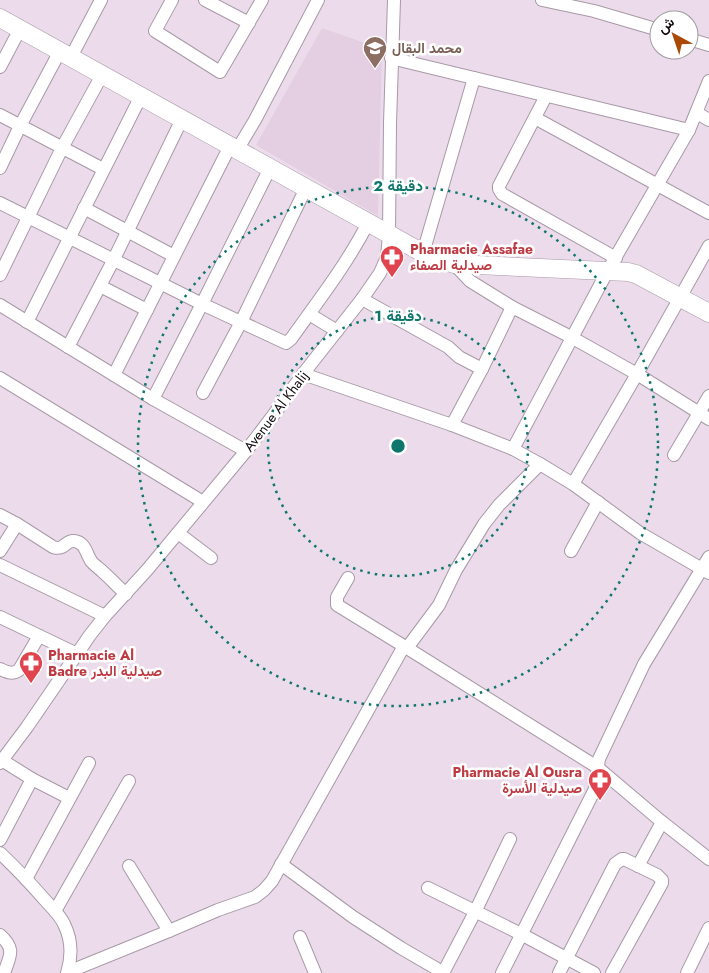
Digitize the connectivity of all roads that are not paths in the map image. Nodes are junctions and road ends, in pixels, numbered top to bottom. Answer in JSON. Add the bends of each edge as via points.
{"nodes":[{"id":1,"x":101,"y":0,"type":"edge"},
{"id":2,"x":172,"y":0,"type":"edge"},
{"id":3,"x":205,"y":0,"type":"edge"},
{"id":4,"x":262,"y":0,"type":"edge"},
{"id":5,"x":318,"y":0,"type":"edge"},
{"id":6,"x":394,"y":0,"type":"edge"},
{"id":7,"x":542,"y":0,"type":"edge"},
{"id":8,"x":595,"y":5,"type":"edge"},
{"id":9,"x":0,"y":18,"type":"edge"},
{"id":10,"x":249,"y":23,"type":"junction"},
{"id":11,"x":649,"y":26,"type":"edge"},
{"id":12,"x":20,"y":29,"type":"junction"},
{"id":13,"x":65,"y":54,"type":"junction"},
{"id":14,"x":391,"y":58,"type":"junction"},
{"id":15,"x":0,"y":67,"type":"edge"},
{"id":16,"x":102,"y":75,"type":"junction"},
{"id":17,"x":474,"y":78,"type":"junction"},
{"id":18,"x":709,"y":81,"type":"edge"},
{"id":19,"x":141,"y":96,"type":"junction"},
{"id":20,"x":546,"y":96,"type":"junction"},
{"id":21,"x":696,"y":113,"type":"junction"},
{"id":22,"x":0,"y":115,"type":"edge"},
{"id":23,"x":534,"y":118,"type":"junction"},
{"id":24,"x":182,"y":119,"type":"junction"},
{"id":25,"x":709,"y":120,"type":"edge"},
{"id":26,"x":20,"y":126,"type":"junction"},
{"id":27,"x":689,"y":130,"type":"junction"},
{"id":28,"x":62,"y":148,"type":"junction"},
{"id":29,"x":233,"y":148,"type":"junction"},
{"id":30,"x":0,"y":168,"type":"edge"},
{"id":31,"x":270,"y":168,"type":"junction"},
{"id":32,"x":103,"y":170,"type":"junction"},
{"id":33,"x":657,"y":185,"type":"junction"},
{"id":34,"x":306,"y":188,"type":"junction"},
{"id":35,"x":0,"y":203,"type":"edge"},
{"id":36,"x":84,"y":208,"type":"junction"},
{"id":37,"x":709,"y":213,"type":"edge"},
{"id":38,"x":29,"y":218,"type":"junction"},
{"id":39,"x":368,"y":223,"type":"junction"},
{"id":40,"x":127,"y":231,"type":"junction"},
{"id":41,"x":389,"y":234,"type":"junction"},
{"id":42,"x":70,"y":237,"type":"junction"},
{"id":43,"x":709,"y":246,"type":"edge"},
{"id":44,"x":423,"y":253,"type":"junction"},
{"id":45,"x":174,"y":256,"type":"junction"},
{"id":46,"x":114,"y":259,"type":"junction"},
{"id":47,"x":454,"y":264,"type":"junction"},
{"id":48,"x":611,"y":265,"type":"junction"},
{"id":49,"x":0,"y":276,"type":"edge"},
{"id":50,"x":161,"y":283,"type":"junction"},
{"id":51,"x":100,"y":286,"type":"junction"},
{"id":52,"x":680,"y":297,"type":"junction"},
{"id":53,"x":362,"y":299,"type":"junction"},
{"id":54,"x":202,"y":304,"type":"junction"},
{"id":55,"x":0,"y":305,"type":"edge"},
{"id":56,"x":512,"y":307,"type":"junction"},
{"id":57,"x":147,"y":310,"type":"junction"},
{"id":58,"x":709,"y":313,"type":"edge"},
{"id":59,"x":308,"y":314,"type":"junction"},
{"id":60,"x":27,"y":322,"type":"junction"},
{"id":61,"x":241,"y":322,"type":"junction"},
{"id":62,"x":337,"y":331,"type":"junction"},
{"id":63,"x":571,"y":337,"type":"junction"},
{"id":64,"x":68,"y":347,"type":"junction"},
{"id":65,"x":482,"y":369,"type":"junction"},
{"id":66,"x":303,"y":374,"type":"junction"},
{"id":67,"x":637,"y":374,"type":"junction"},
{"id":68,"x":114,"y":375,"type":"junction"},
{"id":69,"x":0,"y":378,"type":"edge"},
{"id":70,"x":203,"y":393,"type":"dead end"},
{"id":71,"x":709,"y":396,"type":"edge"},
{"id":72,"x":153,"y":399,"type":"junction"},
{"id":73,"x":704,"y":416,"type":"edge"},
{"id":74,"x":452,"y":425,"type":"junction"},
{"id":75,"x":513,"y":449,"type":"junction"},
{"id":76,"x":246,"y":450,"type":"junction"},
{"id":77,"x":674,"y":455,"type":"dead end"},
{"id":78,"x":540,"y":464,"type":"junction"},
{"id":79,"x":572,"y":484,"type":"junction"},
{"id":80,"x":203,"y":502,"type":"junction"},
{"id":81,"x":598,"y":502,"type":"junction"},
{"id":82,"x":0,"y":515,"type":"edge"},
{"id":83,"x":17,"y":524,"type":"junction"},
{"id":84,"x":178,"y":533,"type":"junction"},
{"id":85,"x":0,"y":551,"type":"edge"},
{"id":86,"x":571,"y":552,"type":"dead end"},
{"id":87,"x":709,"y":557,"type":"edge"},
{"id":88,"x":211,"y":558,"type":"dead end"},
{"id":89,"x":0,"y":565,"type":"edge"},
{"id":90,"x":705,"y":571,"type":"edge"},
{"id":91,"x":348,"y":578,"type":"dead end"},
{"id":92,"x":126,"y":594,"type":"junction"},
{"id":93,"x":105,"y":616,"type":"junction"},
{"id":94,"x":0,"y":617,"type":"edge"},
{"id":95,"x":38,"y":636,"type":"junction"},
{"id":96,"x":405,"y":647,"type":"junction"},
{"id":97,"x":77,"y":654,"type":"junction"},
{"id":98,"x":0,"y":669,"type":"edge"},
{"id":99,"x":1,"y":760,"type":"edge"},
{"id":100,"x":89,"y":764,"type":"dead end"},
{"id":101,"x":597,"y":767,"type":"junction"},
{"id":102,"x":32,"y":779,"type":"junction"},
{"id":103,"x":129,"y":781,"type":"dead end"},
{"id":104,"x":69,"y":798,"type":"junction"},
{"id":105,"x":662,"y":822,"type":"junction"},
{"id":106,"x":510,"y":839,"type":"dead end"},
{"id":107,"x":0,"y":840,"type":"edge"},
{"id":108,"x":0,"y":853,"type":"edge"},
{"id":109,"x":709,"y":859,"type":"edge"},
{"id":110,"x":281,"y":864,"type":"junction"},
{"id":111,"x":129,"y":866,"type":"dead end"},
{"id":112,"x":638,"y":866,"type":"junction"},
{"id":113,"x":26,"y":879,"type":"junction"},
{"id":114,"x":428,"y":888,"type":"dead end"},
{"id":115,"x":55,"y":911,"type":"junction"},
{"id":116,"x":475,"y":912,"type":"junction"},
{"id":117,"x":709,"y":928,"type":"edge"},
{"id":118,"x":169,"y":931,"type":"junction"},
{"id":119,"x":0,"y":934,"type":"edge"},
{"id":120,"x":521,"y":934,"type":"junction"},
{"id":121,"x":300,"y":937,"type":"dead end"},
{"id":122,"x":566,"y":958,"type":"junction"},
{"id":123,"x":67,"y":972,"type":"edge"},
{"id":124,"x":2,"y":973,"type":"edge"},
{"id":125,"x":315,"y":973,"type":"edge"},
{"id":126,"x":443,"y":973,"type":"edge"},
{"id":127,"x":502,"y":973,"type":"edge"},
{"id":128,"x":559,"y":973,"type":"edge"},
{"id":129,"x":594,"y":973,"type":"edge"},
{"id":130,"x":612,"y":973,"type":"edge"},
{"id":131,"x":687,"y":973,"type":"edge"}],
"edges":[{"from":1,"to":13,"type":"street"},
{"from":2,"to":10,"type":"street","via":[[155,31],[220,72]]},
{"from":3,"to":10,"type":"street"},
{"from":4,"to":10,"type":"street"},
{"from":5,"to":29,"type":"street","via":[[254,120]]},
{"from":6,"to":14,"type":"street","name":"Avenue Al Khalij"},
{"from":7,"to":8,"type":"street"},
{"from":8,"to":11,"type":"street"},
{"from":9,"to":12,"type":"street"},
{"from":12,"to":13,"type":"street"},
{"from":12,"to":15,"type":"street"},
{"from":13,"to":16,"type":"street"},
{"from":13,"to":26,"type":"street"},
{"from":14,"to":17,"type":"street"},
{"from":14,"to":41,"type":"street","name":"Avenue Al Khalij"},
{"from":16,"to":19,"type":"street"},
{"from":16,"to":28,"type":"street"},
{"from":17,"to":20,"type":"street"},
{"from":17,"to":44,"type":"street"},
{"from":18,"to":21,"type":"street"},
{"from":19,"to":24,"type":"street"},
{"from":19,"to":32,"type":"street"},
{"from":20,"to":23,"type":"street"},
{"from":20,"to":27,"type":"street"},
{"from":21,"to":25,"type":"street"},
{"from":21,"to":27,"type":"street"},
{"from":22,"to":26,"type":"street"},
{"from":23,"to":33,"type":"street"},
{"from":23,"to":48,"type":"street","via":[[499,186],[500,192]]},
{"from":24,"to":29,"type":"street"},
{"from":24,"to":40,"type":"street"},
{"from":26,"to":28,"type":"street"},
{"from":26,"to":30,"type":"street"},
{"from":27,"to":33,"type":"street"},
{"from":28,"to":32,"type":"street"},
{"from":28,"to":38,"type":"street"},
{"from":29,"to":31,"type":"street"},
{"from":29,"to":45,"type":"street"},
{"from":31,"to":34,"type":"street"},
{"from":31,"to":54,"type":"street"},
{"from":32,"to":36,"type":"street"},
{"from":33,"to":37,"type":"street"},
{"from":33,"to":48,"type":"street"},
{"from":34,"to":39,"type":"street"},
{"from":34,"to":61,"type":"street"},
{"from":35,"to":38,"type":"street"},
{"from":36,"to":40,"type":"street"},
{"from":36,"to":42,"type":"street"},
{"from":38,"to":42,"type":"street"},
{"from":38,"to":49,"type":"street"},
{"from":39,"to":41,"type":"street"},
{"from":39,"to":59,"type":"street","via":[[332,283]]},
{"from":40,"to":45,"type":"street"},
{"from":40,"to":46,"type":"street"},
{"from":41,"to":44,"type":"street"},
{"from":41,"to":53,"type":"street","name":"Avenue Al Khalij","via":[[387,257]]},
{"from":42,"to":46,"type":"street"},
{"from":42,"to":60,"type":"street"},
{"from":43,"to":52,"type":"street"},
{"from":44,"to":47,"type":"street"},
{"from":45,"to":50,"type":"street"},
{"from":46,"to":50,"type":"street"},
{"from":46,"to":51,"type":"street"},
{"from":47,"to":48,"type":"street"},
{"from":47,"to":56,"type":"street","via":[[470,281]]},
{"from":48,"to":52,"type":"street"},
{"from":48,"to":63,"type":"street"},
{"from":50,"to":54,"type":"street"},
{"from":50,"to":57,"type":"street"},
{"from":51,"to":57,"type":"street"},
{"from":51,"to":64,"type":"street"},
{"from":52,"to":58,"type":"street"},
{"from":52,"to":67,"type":"street"},
{"from":53,"to":62,"type":"street","name":"Avenue Al Khalij"},
{"from":53,"to":65,"type":"street"},
{"from":54,"to":61,"type":"street"},
{"from":54,"to":72,"type":"street"},
{"from":55,"to":60,"type":"street"},
{"from":56,"to":63,"type":"street"},
{"from":56,"to":65,"type":"street"},
{"from":57,"to":68,"type":"street"},
{"from":59,"to":61,"type":"street","via":[[286,343]]},
{"from":59,"to":62,"type":"street"},
{"from":60,"to":64,"type":"street"},
{"from":61,"to":70,"type":"street"},
{"from":62,"to":66,"type":"street","name":"Avenue Al Khalij"},
{"from":63,"to":67,"type":"street"},
{"from":63,"to":75,"type":"street"},
{"from":64,"to":68,"type":"street"},
{"from":65,"to":74,"type":"street"},
{"from":66,"to":74,"type":"street"},
{"from":66,"to":76,"type":"street","name":"Avenue Al Khalij"},
{"from":67,"to":73,"type":"street"},
{"from":67,"to":79,"type":"street"},
{"from":68,"to":72,"type":"street"},
{"from":69,"to":80,"type":"street"},
{"from":71,"to":73,"type":"street"},
{"from":72,"to":76,"type":"street"},
{"from":73,"to":77,"type":"street"},
{"from":74,"to":75,"type":"street"},
{"from":75,"to":78,"type":"street"},
{"from":76,"to":80,"type":"street","name":"Avenue Al Khalij"},
{"from":78,"to":79,"type":"street"},
{"from":78,"to":96,"type":"street","via":[[484,524],[439,605]]},
{"from":79,"to":81,"type":"street"},
{"from":80,"to":84,"type":"street","name":"Avenue Al Khalij"},
{"from":81,"to":86,"type":"street"},
{"from":81,"to":90,"type":"street","via":[[640,533]]},
{"from":82,"to":83,"type":"street"},
{"from":83,"to":85,"type":"street"},
{"from":83,"to":92,"type":"street","via":[[57,549],[74,540],[82,544],[91,561]]},
{"from":84,"to":88,"type":"street"},
{"from":84,"to":92,"type":"street","name":"Avenue Al Khalij"},
{"from":87,"to":90,"type":"street"},
{"from":89,"to":93,"type":"street"},
{"from":90,"to":101,"type":"street","via":[[644,664],[603,747]]},
{"from":91,"to":96,"type":"street","via":[[337,597],[337,605]]},
{"from":92,"to":93,"type":"street","name":"Avenue Al Khalij"},
{"from":93,"to":97,"type":"street","name":"Avenue Al Khalij"},
{"from":94,"to":95,"type":"street"},
{"from":95,"to":97,"type":"street"},
{"from":95,"to":98,"type":"street","via":[[15,673]]},
{"from":96,"to":101,"type":"street"},
{"from":96,"to":110,"type":"street"},
{"from":97,"to":99,"type":"street","name":"Avenue Al Khalij"},
{"from":99,"to":102,"type":"street"},
{"from":100,"to":104,"type":"street"},
{"from":101,"to":105,"type":"street"},
{"from":101,"to":120,"type":"street","via":[[595,789]]},
{"from":102,"to":104,"type":"street"},
{"from":102,"to":107,"type":"street"},
{"from":103,"to":115,"type":"street"},
{"from":104,"to":113,"type":"street"},
{"from":105,"to":109,"type":"street"},
{"from":105,"to":112,"type":"street"},
{"from":106,"to":116,"type":"street"},
{"from":108,"to":113,"type":"street"},
{"from":110,"to":118,"type":"street","via":[[272,881],[255,897]]},
{"from":110,"to":126,"type":"street","via":[[353,916]]},
{"from":111,"to":118,"type":"street"},
{"from":112,"to":122,"type":"street","via":[[624,859],[615,864]]},
{"from":112,"to":130,"type":"street","via":[[659,876],[662,883]]},
{"from":113,"to":115,"type":"street"},
{"from":114,"to":116,"type":"street"},
{"from":115,"to":123,"type":"street","via":[[70,940]]},
{"from":116,"to":120,"type":"street"},
{"from":116,"to":126,"type":"street"},
{"from":117,"to":131,"type":"street"},
{"from":118,"to":123,"type":"street"},
{"from":119,"to":124,"type":"street","via":[[10,946],[11,954]]},
{"from":120,"to":122,"type":"street"},
{"from":120,"to":127,"type":"street"},
{"from":121,"to":125,"type":"street"},
{"from":122,"to":128,"type":"street"},
{"from":122,"to":129,"type":"street"}]}
